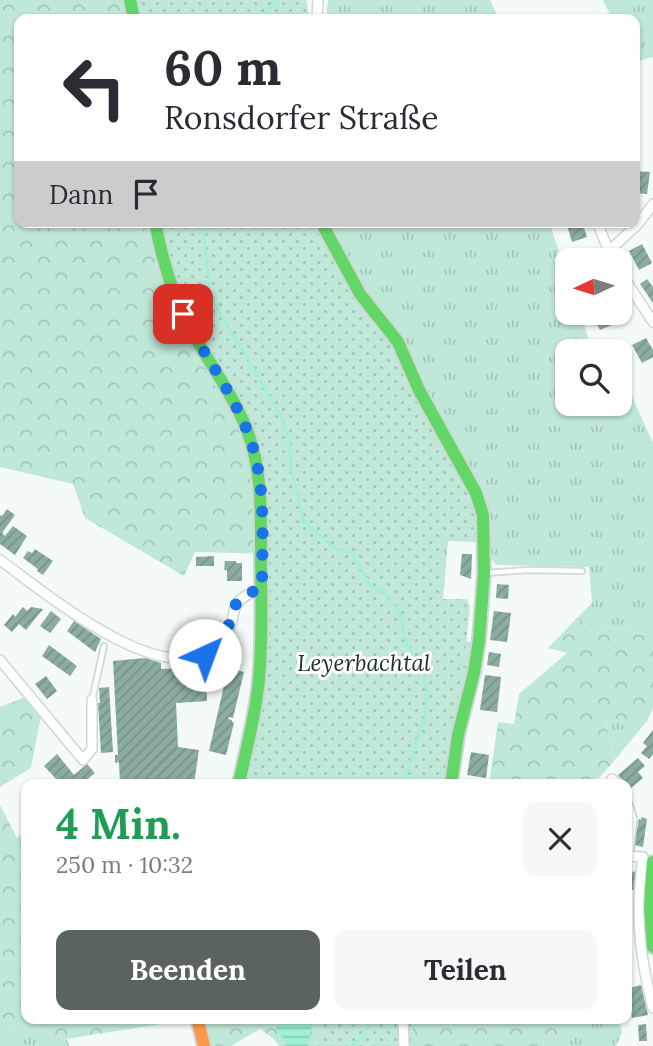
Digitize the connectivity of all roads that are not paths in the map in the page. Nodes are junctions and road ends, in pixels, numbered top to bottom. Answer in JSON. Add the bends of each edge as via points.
{"nodes":[{"id":1,"x":653,"y":204,"type":"edge"},
{"id":2,"x":640,"y":221,"type":"edge"},
{"id":3,"x":156,"y":228,"type":"edge"},
{"id":4,"x":324,"y":228,"type":"edge"},
{"id":5,"x":599,"y":228,"type":"edge"},
{"id":6,"x":634,"y":228,"type":"edge"},
{"id":7,"x":608,"y":248,"type":"edge"},
{"id":8,"x":612,"y":248,"type":"edge"},
{"id":9,"x":632,"y":290,"type":"edge"},
{"id":10,"x":653,"y":322,"type":"edge"},
{"id":11,"x":0,"y":561,"type":"edge"},
{"id":12,"x":582,"y":571,"type":"dead end"},
{"id":13,"x":484,"y":573,"type":"junction"},
{"id":14,"x":262,"y":588,"type":"junction"},
{"id":15,"x":104,"y":646,"type":"dead end"},
{"id":16,"x":0,"y":660,"type":"edge"},
{"id":17,"x":92,"y":701,"type":"joint"},
{"id":18,"x":240,"y":779,"type":"edge"},
{"id":19,"x":453,"y":779,"type":"edge"},
{"id":20,"x":632,"y":856,"type":"edge"},
{"id":21,"x":653,"y":862,"type":"edge"},
{"id":22,"x":653,"y":947,"type":"edge"},
{"id":23,"x":653,"y":1008,"type":"edge"},
{"id":24,"x":198,"y":1024,"type":"edge"},
{"id":25,"x":402,"y":1024,"type":"edge"},
{"id":26,"x":204,"y":1046,"type":"edge"},
{"id":27,"x":404,"y":1046,"type":"edge"}],
"edges":[{"from":1,"to":2,"type":"street"},
{"from":3,"to":14,"type":"main road","via":[[177,301],[239,413],[254,450],[262,510]]},
{"from":4,"to":13,"type":"main road","via":[[360,293],[398,342],[476,493],[483,515]]},
{"from":5,"to":7,"type":"street"},
{"from":6,"to":8,"type":"street"},
{"from":9,"to":10,"type":"street"},
{"from":11,"to":14,"type":"street","via":[[101,631],[136,648],[180,659],[214,649],[226,633],[236,604]]},
{"from":12,"to":13,"type":"lane"},
{"from":13,"to":19,"type":"main road","via":[[477,656]]},
{"from":14,"to":18,"type":"main road","via":[[259,681]]},
{"from":15,"to":17,"type":"lane"},
{"from":16,"to":17,"type":"street","via":[[83,760],[92,749]]},
{"from":20,"to":23,"type":"street","via":[[643,857],[638,901]]},
{"from":21,"to":22,"type":"main road"},
{"from":24,"to":26,"type":"main road"},
{"from":25,"to":27,"type":"street"}]}
